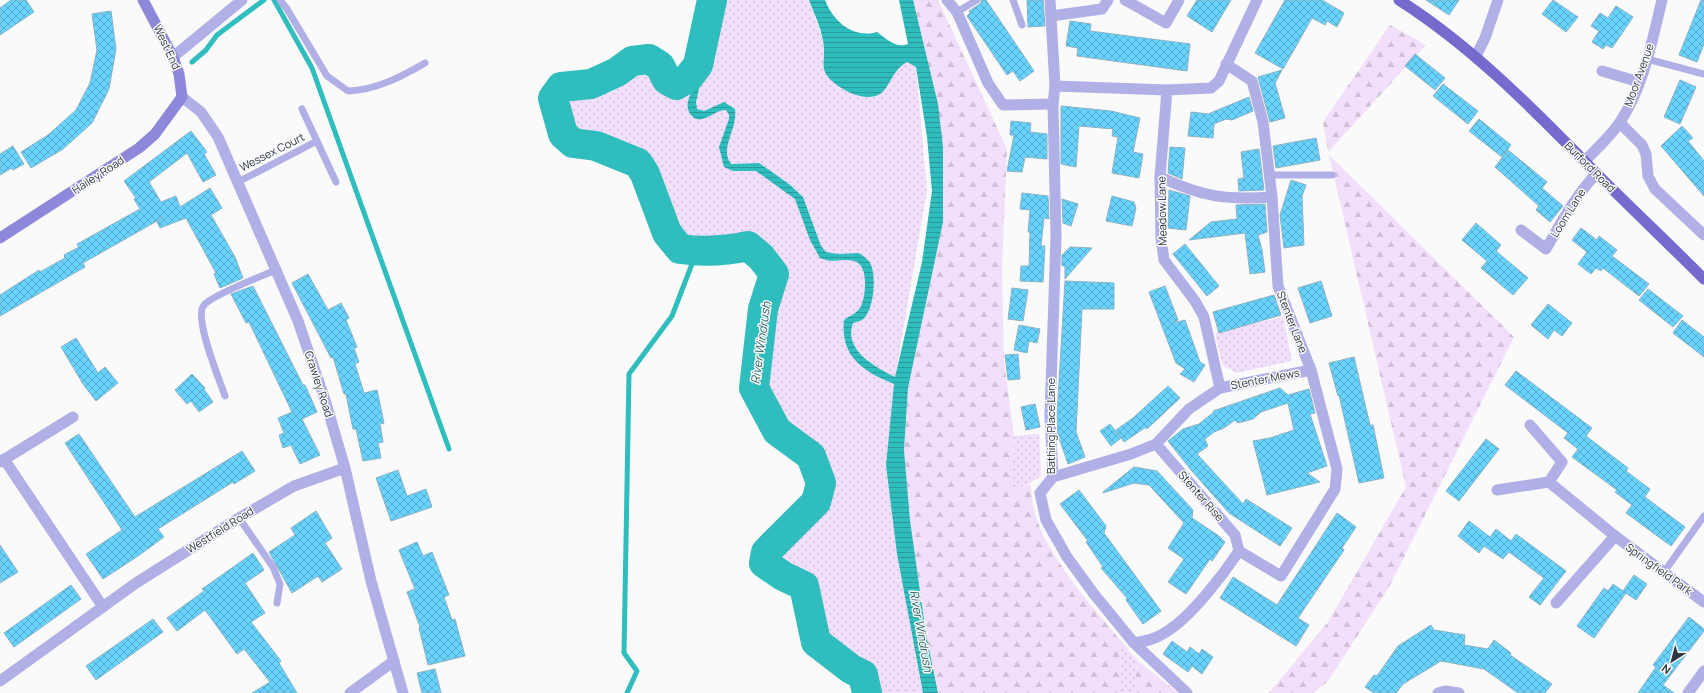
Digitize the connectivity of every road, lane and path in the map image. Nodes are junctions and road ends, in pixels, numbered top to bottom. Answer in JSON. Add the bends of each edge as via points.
{"nodes":[{"id":1,"x":143,"y":0,"type":"edge"},
{"id":2,"x":242,"y":0,"type":"edge"},
{"id":3,"x":280,"y":0,"type":"edge"},
{"id":4,"x":947,"y":0,"type":"edge"},
{"id":5,"x":977,"y":0,"type":"edge"},
{"id":6,"x":1014,"y":0,"type":"edge"},
{"id":7,"x":1050,"y":0,"type":"edge"},
{"id":8,"x":1108,"y":0,"type":"edge"},
{"id":9,"x":1125,"y":0,"type":"edge"},
{"id":10,"x":1179,"y":0,"type":"edge"},
{"id":11,"x":1257,"y":0,"type":"edge"},
{"id":12,"x":1399,"y":0,"type":"edge"},
{"id":13,"x":1498,"y":0,"type":"edge"},
{"id":14,"x":1662,"y":0,"type":"edge"},
{"id":15,"x":957,"y":12,"type":"junction"},
{"id":16,"x":1051,"y":16,"type":"junction"},
{"id":17,"x":1022,"y":25,"type":"dead end"},
{"id":18,"x":1476,"y":56,"type":"junction"},
{"id":19,"x":173,"y":57,"type":"junction"},
{"id":20,"x":1647,"y":59,"type":"junction"},
{"id":21,"x":425,"y":63,"type":"dead end"},
{"id":22,"x":1226,"y":64,"type":"junction"},
{"id":23,"x":1602,"y":70,"type":"dead end"},
{"id":24,"x":1704,"y":74,"type":"edge"},
{"id":25,"x":1639,"y":82,"type":"junction"},
{"id":26,"x":1055,"y":86,"type":"junction"},
{"id":27,"x":1167,"y":90,"type":"junction"},
{"id":28,"x":182,"y":97,"type":"junction"},
{"id":29,"x":1053,"y":104,"type":"junction"},
{"id":30,"x":302,"y":109,"type":"dead end"},
{"id":31,"x":1620,"y":122,"type":"junction"},
{"id":32,"x":317,"y":142,"type":"junction"},
{"id":33,"x":1584,"y":161,"type":"junction"},
{"id":34,"x":1597,"y":173,"type":"junction"},
{"id":35,"x":1268,"y":175,"type":"junction"},
{"id":36,"x":1332,"y":175,"type":"dead end"},
{"id":37,"x":1160,"y":177,"type":"junction"},
{"id":38,"x":238,"y":182,"type":"junction"},
{"id":39,"x":336,"y":182,"type":"dead end"},
{"id":40,"x":1272,"y":197,"type":"junction"},
{"id":41,"x":1521,"y":230,"type":"dead end"},
{"id":42,"x":1704,"y":235,"type":"edge"},
{"id":43,"x":0,"y":238,"type":"edge"},
{"id":44,"x":276,"y":270,"type":"junction"},
{"id":45,"x":1704,"y":278,"type":"edge"},
{"id":46,"x":1311,"y":370,"type":"junction"},
{"id":47,"x":1220,"y":388,"type":"junction"},
{"id":48,"x":225,"y":396,"type":"dead end"},
{"id":49,"x":73,"y":417,"type":"dead end"},
{"id":50,"x":1530,"y":425,"type":"dead end"},
{"id":51,"x":1156,"y":444,"type":"junction"},
{"id":52,"x":2,"y":461,"type":"edge"},
{"id":53,"x":345,"y":468,"type":"junction"},
{"id":54,"x":1053,"y":477,"type":"junction"},
{"id":55,"x":1549,"y":482,"type":"junction"},
{"id":56,"x":1497,"y":490,"type":"dead end"},
{"id":57,"x":1704,"y":516,"type":"edge"},
{"id":58,"x":239,"y":518,"type":"junction"},
{"id":59,"x":1615,"y":536,"type":"junction"},
{"id":60,"x":1239,"y":550,"type":"junction"},
{"id":61,"x":1664,"y":572,"type":"junction"},
{"id":62,"x":1704,"y":602,"type":"edge"},
{"id":63,"x":277,"y":603,"type":"dead end"},
{"id":64,"x":1556,"y":603,"type":"dead end"},
{"id":65,"x":103,"y":607,"type":"junction"},
{"id":66,"x":1134,"y":643,"type":"junction"},
{"id":67,"x":394,"y":661,"type":"junction"},
{"id":68,"x":1704,"y":671,"type":"edge"},
{"id":69,"x":0,"y":681,"type":"edge"},
{"id":70,"x":350,"y":693,"type":"edge"},
{"id":71,"x":403,"y":693,"type":"edge"},
{"id":72,"x":1187,"y":693,"type":"edge"},
{"id":73,"x":1438,"y":693,"type":"edge"},
{"id":74,"x":1459,"y":693,"type":"edge"},
{"id":75,"x":1688,"y":693,"type":"edge"}],
"edges":[{"from":1,"to":19,"type":"main road","name":"West End"},
{"from":2,"to":19,"type":"street"},
{"from":3,"to":21,"type":"lane","via":[[327,76],[348,92],[362,91],[402,77]]},
{"from":4,"to":15,"type":"street"},
{"from":5,"to":15,"type":"lane"},
{"from":6,"to":17,"type":"lane"},
{"from":7,"to":16,"type":"street","name":"Bathing Place Lane"},
{"from":8,"to":16,"type":"street","via":[[1102,9]]},
{"from":9,"to":10,"type":"street","via":[[1166,23]]},
{"from":11,"to":22,"type":"street"},
{"from":12,"to":18,"type":"main road","name":"Burford Road"},
{"from":13,"to":18,"type":"street"},
{"from":14,"to":20,"type":"street","name":"Moor Avenue"},
{"from":15,"to":29,"type":"street","via":[[988,83],[1004,105]]},
{"from":16,"to":26,"type":"street","name":"Bathing Place Lane"},
{"from":18,"to":33,"type":"main road","name":"Burford Road"},
{"from":19,"to":28,"type":"main road","name":"West End","via":[[179,74]]},
{"from":20,"to":24,"type":"lane"},
{"from":20,"to":25,"type":"street","name":"Moor Avenue"},
{"from":22,"to":27,"type":"street","via":[[1219,81],[1211,88]]},
{"from":22,"to":35,"type":"street","name":"Stenter Lane","via":[[1252,81],[1263,122]]},
{"from":23,"to":25,"type":"street"},
{"from":25,"to":31,"type":"street","name":"Moor Avenue"},
{"from":26,"to":27,"type":"street"},
{"from":26,"to":29,"type":"street","name":"Bathing Place Lane"},
{"from":27,"to":37,"type":"street","name":"Meadow Lane"},
{"from":28,"to":38,"type":"street","name":"Crawley Road","via":[[201,112],[218,137]]},
{"from":28,"to":43,"type":"main road","name":"Hailey Road","via":[[155,134],[139,148]]},
{"from":29,"to":54,"type":"street","name":"Bathing Place Lane","via":[[1056,237],[1050,415]]},
{"from":30,"to":32,"type":"lane","name":"Wessex Court"},
{"from":31,"to":33,"type":"street","name":"Moor Avenue"},
{"from":31,"to":42,"type":"street","via":[[1642,145],[1646,154],[1648,176],[1655,189]]},
{"from":32,"to":38,"type":"lane","name":"Wessex Court"},
{"from":32,"to":39,"type":"lane","name":"Wessex Court"},
{"from":33,"to":34,"type":"main road","name":"Burford Road"},
{"from":34,"to":41,"type":"street","name":"Loom Lane","via":[[1571,206],[1546,249]]},
{"from":34,"to":45,"type":"main road","name":"Burford Road"},
{"from":35,"to":36,"type":"lane"},
{"from":35,"to":40,"type":"street","name":"Stenter Lane"},
{"from":37,"to":40,"type":"street","via":[[1185,189],[1214,197]]},
{"from":37,"to":47,"type":"street","name":"Meadow Lane","via":[[1164,260],[1204,317]]},
{"from":38,"to":44,"type":"street","name":"Crawley Road"},
{"from":40,"to":46,"type":"street","name":"Stenter Lane","via":[[1278,286]]},
{"from":44,"to":48,"type":"lane","via":[[203,305],[200,315],[202,328]]},
{"from":44,"to":53,"type":"street","name":"Crawley Road","via":[[298,321]]},
{"from":46,"to":47,"type":"street","name":"Stenter Mews"},
{"from":46,"to":60,"type":"street","name":"Stenter Lane","via":[[1337,469],[1335,489],[1281,576]]},
{"from":47,"to":51,"type":"street","via":[[1189,409]]},
{"from":49,"to":52,"type":"street"},
{"from":50,"to":55,"type":"street","via":[[1562,462]]},
{"from":51,"to":54,"type":"street"},
{"from":51,"to":60,"type":"street","name":"Stenter Rise","via":[[1235,535]]},
{"from":52,"to":65,"type":"street"},
{"from":53,"to":58,"type":"street","name":"Westfield Road","via":[[294,486]]},
{"from":53,"to":67,"type":"street","name":"Crawley Road","via":[[371,581]]},
{"from":54,"to":66,"type":"street","name":"Bathing Place Lane","via":[[1040,493],[1046,520],[1094,594]]},
{"from":55,"to":56,"type":"street"},
{"from":55,"to":59,"type":"street","name":"Springfield Park"},
{"from":57,"to":61,"type":"lane"},
{"from":58,"to":63,"type":"lane","via":[[273,567],[280,584]]},
{"from":58,"to":65,"type":"street","name":"Westfield Road","via":[[136,583]]},
{"from":59,"to":61,"type":"street","name":"Springfield Park"},
{"from":59,"to":64,"type":"street","name":"Springfield Park"},
{"from":60,"to":66,"type":"street","via":[[1225,572],[1194,607],[1167,632],[1150,640]]},
{"from":61,"to":62,"type":"street","name":"Springfield Park"},
{"from":65,"to":69,"type":"street","name":"Westfield Road"},
{"from":66,"to":72,"type":"street","name":"Bathing Place Lane"},
{"from":67,"to":70,"type":"street"},
{"from":67,"to":71,"type":"street","name":"Crawley Road"},
{"from":68,"to":75,"type":"street"},
{"from":73,"to":74,"type":"street"}]}
